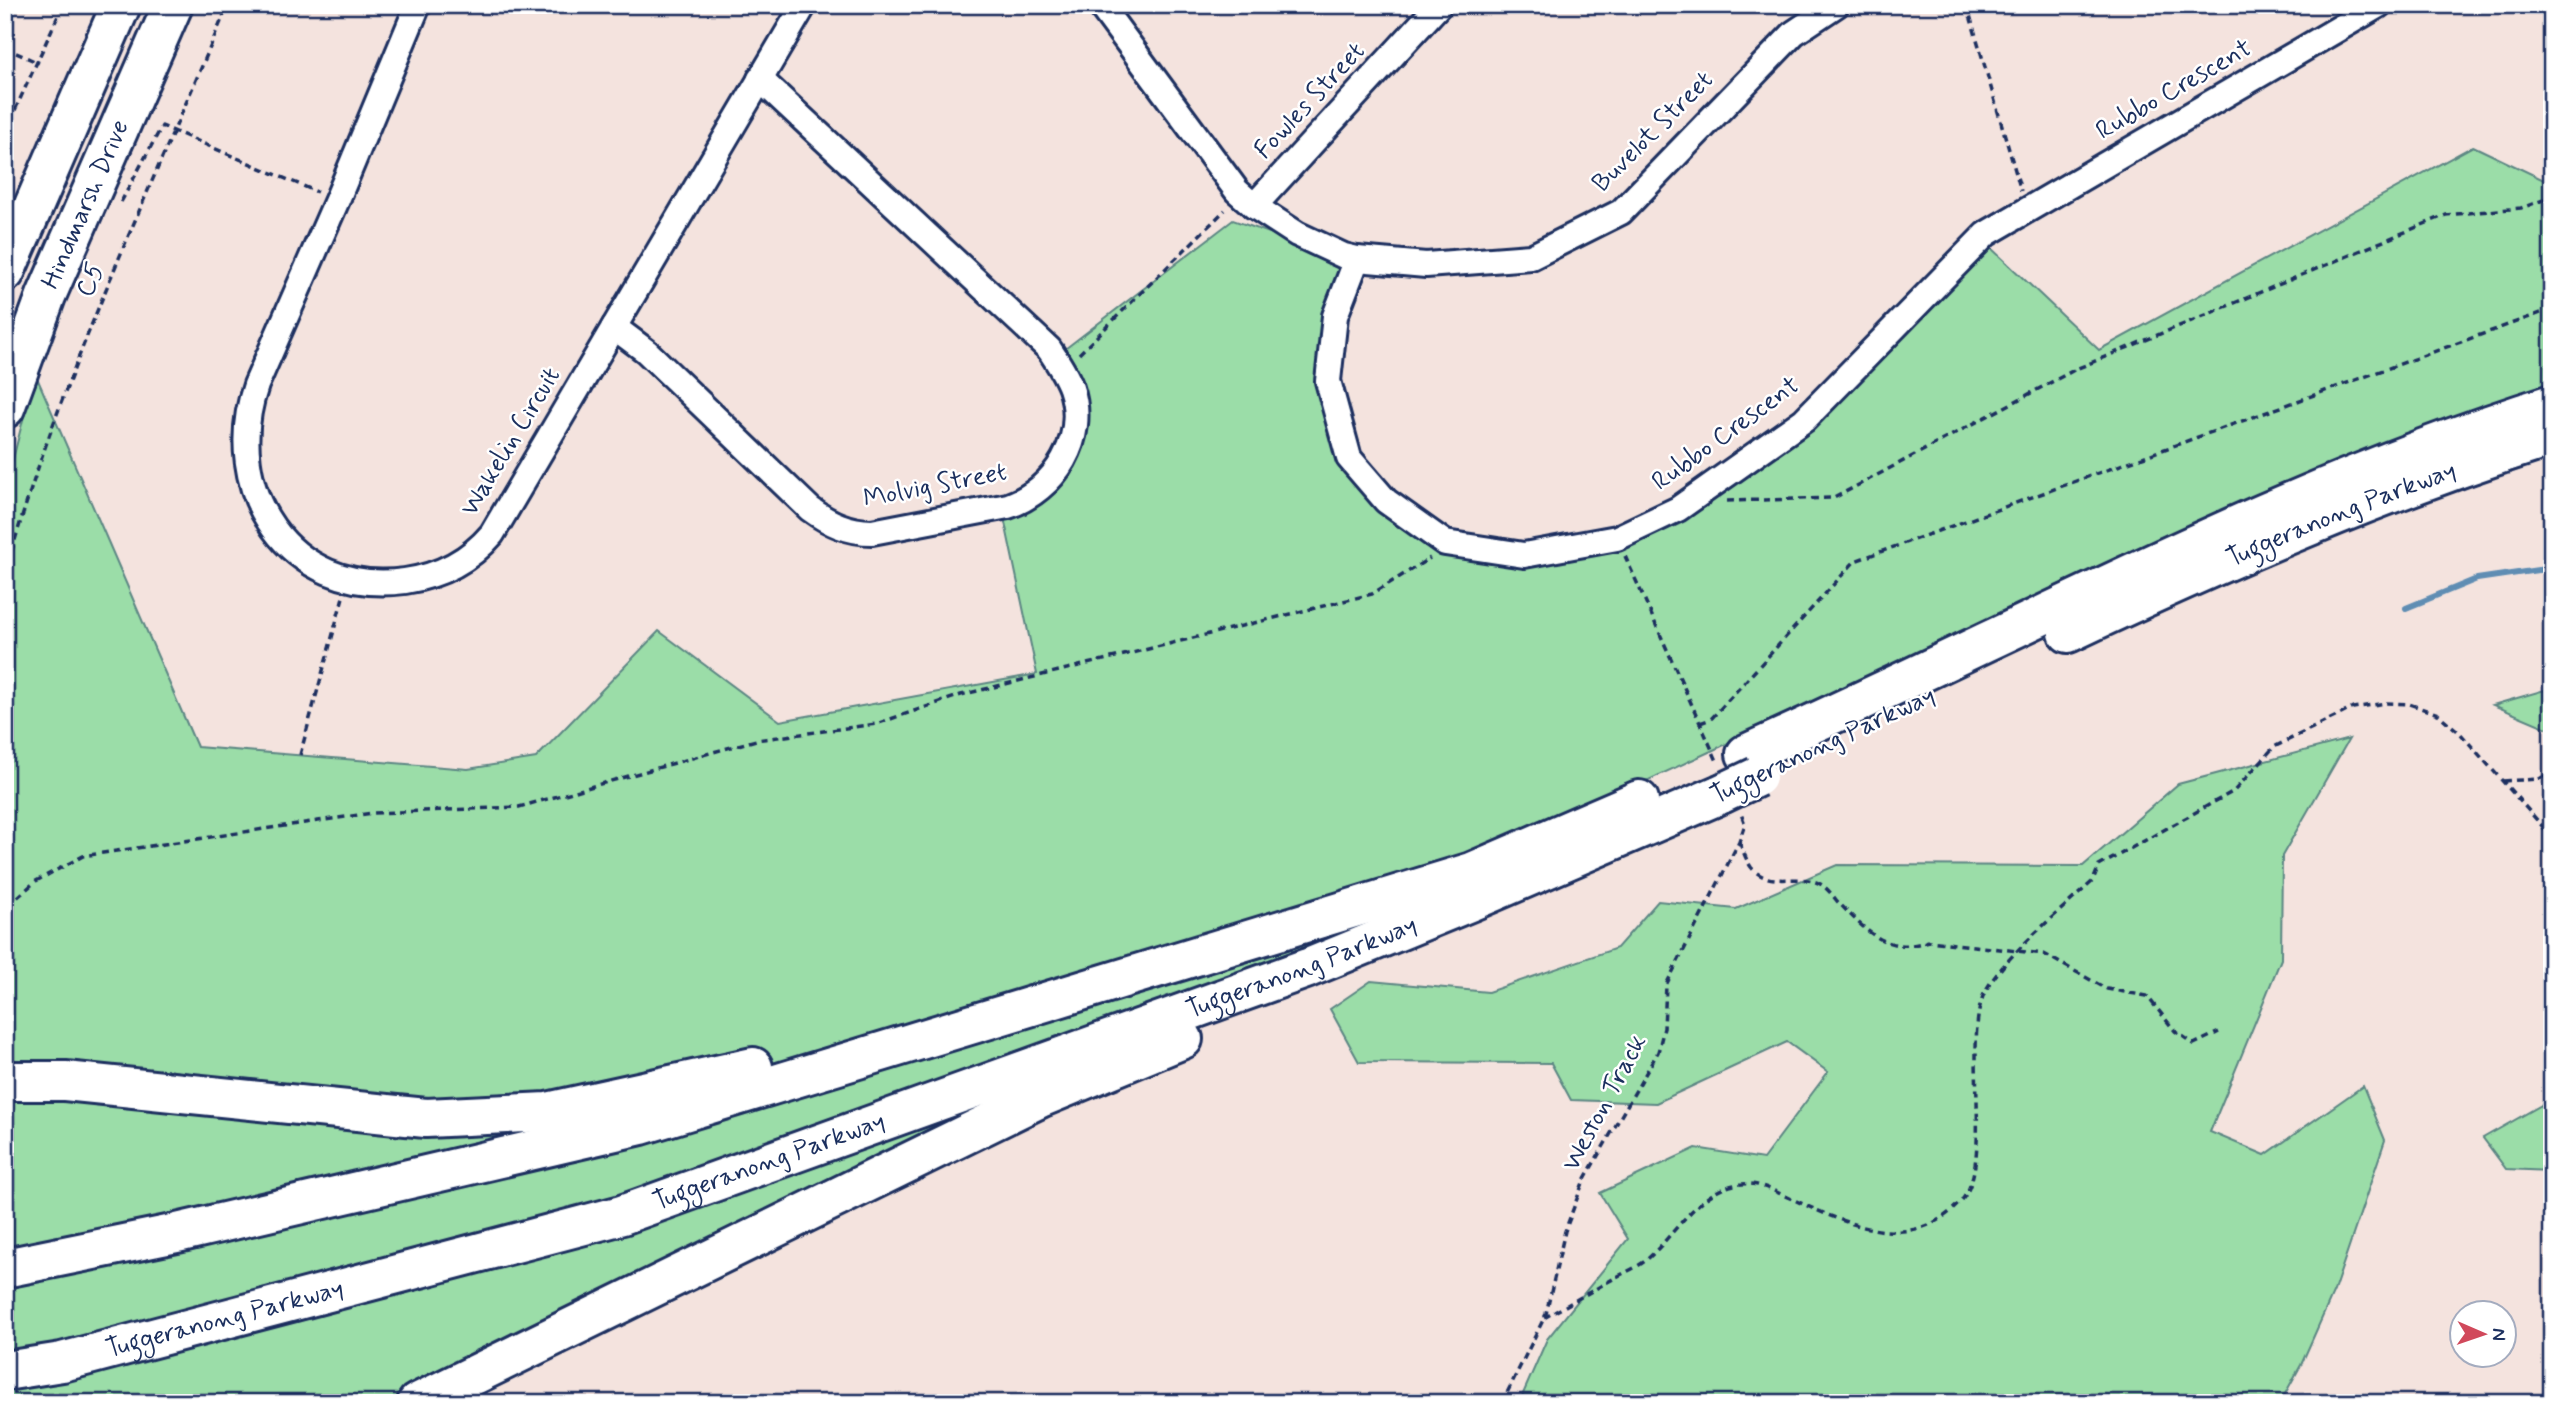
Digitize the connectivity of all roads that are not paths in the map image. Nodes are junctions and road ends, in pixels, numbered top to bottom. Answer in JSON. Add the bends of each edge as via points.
{"nodes":[{"id":1,"x":121,"y":5,"type":"edge"},
{"id":2,"x":173,"y":5,"type":"edge"},
{"id":3,"x":418,"y":5,"type":"edge"},
{"id":4,"x":804,"y":5,"type":"edge"},
{"id":5,"x":1100,"y":5,"type":"edge"},
{"id":6,"x":1439,"y":5,"type":"edge"},
{"id":7,"x":1836,"y":5,"type":"edge"},
{"id":8,"x":2379,"y":5,"type":"edge"},
{"id":9,"x":760,"y":79,"type":"junction"},
{"id":10,"x":1245,"y":198,"type":"junction"},
{"id":11,"x":1357,"y":259,"type":"junction"},
{"id":12,"x":5,"y":272,"type":"edge"},
{"id":13,"x":614,"y":327,"type":"junction"},
{"id":14,"x":2552,"y":404,"type":"edge"},
{"id":15,"x":5,"y":408,"type":"edge"},
{"id":16,"x":2552,"y":437,"type":"edge"},
{"id":17,"x":1733,"y":780,"type":"junction"},
{"id":18,"x":1472,"y":901,"type":"junction"},
{"id":19,"x":1233,"y":944,"type":"junction"},
{"id":20,"x":5,"y":1061,"type":"edge"},
{"id":21,"x":5,"y":1081,"type":"edge"},
{"id":22,"x":65,"y":1081,"type":"junction"},
{"id":23,"x":5,"y":1268,"type":"edge"},
{"id":24,"x":5,"y":1371,"type":"edge"},
{"id":25,"x":417,"y":1403,"type":"edge"}],
"edges":[{"from":1,"to":12,"type":"main road","name":"Hindmarsh Drive"},
{"from":2,"to":15,"type":"main road","name":"Hindmarsh Drive","via":[[46,296]]},
{"from":3,"to":13,"type":"street","name":"Wakelin Circuit","via":[[248,409],[248,474],[278,534],[292,549],[331,573],[375,583],[438,573],[480,549],[511,505]]},
{"from":4,"to":9,"type":"street","name":"Wakelin Circuit"},
{"from":5,"to":10,"type":"street","name":"Buvelot Street"},
{"from":6,"to":10,"type":"street","name":"Fowles Street"},
{"from":7,"to":11,"type":"street","name":"Buvelot Street","via":[[1794,33],[1621,212],[1531,257],[1426,265]]},
{"from":8,"to":11,"type":"street","name":"Rubbo Crescent","via":[[1986,234],[1804,420],[1678,509],[1617,538],[1524,555],[1445,543],[1387,501],[1349,458],[1328,380],[1335,316]]},
{"from":9,"to":13,"type":"street","name":"Wakelin Circuit"},
{"from":9,"to":13,"type":"street","name":"Molvig Street","via":[[1049,349],[1071,388],[1075,419],[1072,439],[1057,472],[1035,494],[1008,506],[856,532],[810,509],[646,351]]},
{"from":10,"to":11,"type":"street","name":"Buvelot Street","via":[[1297,234]]},
{"from":14,"to":17,"type":"main road","name":"Tuggeranong Parkway","via":[[2192,544],[1834,714]]},
{"from":16,"to":17,"type":"main road","name":"Tuggeranong Parkway","via":[[2325,518]]},
{"from":17,"to":18,"type":"main road","name":"Tuggeranong Parkway"},
{"from":17,"to":19,"type":"main road","name":"Tuggeranong Parkway","via":[[1472,872]]},
{"from":18,"to":24,"type":"main road","name":"Tuggeranong Parkway","via":[[1308,968],[622,1215],[62,1362]]},
{"from":18,"to":25,"type":"main road","via":[[1315,985],[1040,1098]]},
{"from":19,"to":22,"type":"main road","via":[[749,1068],[547,1112],[426,1118]]},
{"from":19,"to":23,"type":"main road","name":"Tuggeranong Parkway","via":[[641,1125],[177,1233]]},
{"from":20,"to":22,"type":"main road"},
{"from":21,"to":22,"type":"main road"}]}
